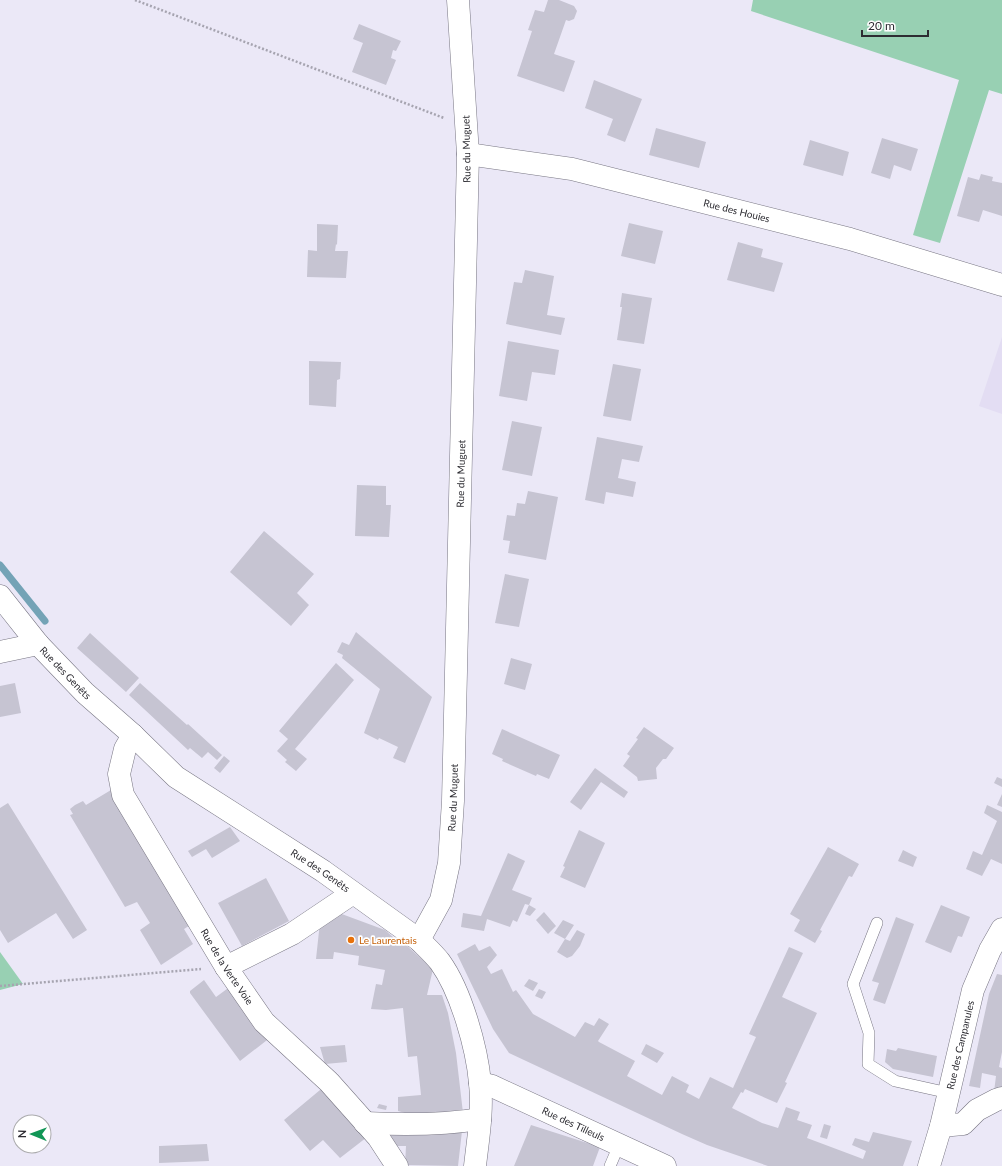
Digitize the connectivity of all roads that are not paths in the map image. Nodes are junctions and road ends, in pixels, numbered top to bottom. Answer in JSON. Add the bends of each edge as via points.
{"nodes":[{"id":1,"x":458,"y":0,"type":"edge"},
{"id":2,"x":468,"y":154,"type":"junction"},
{"id":3,"x":1002,"y":285,"type":"edge"},
{"id":4,"x":0,"y":596,"type":"edge"},
{"id":5,"x":38,"y":644,"type":"junction"},
{"id":6,"x":0,"y":652,"type":"edge"},
{"id":7,"x":133,"y":735,"type":"junction"},
{"id":8,"x":353,"y":893,"type":"junction"},
{"id":9,"x":877,"y":923,"type":"dead end"},
{"id":10,"x":1002,"y":929,"type":"edge"},
{"id":11,"x":419,"y":940,"type":"junction"},
{"id":12,"x":226,"y":968,"type":"junction"},
{"id":13,"x":480,"y":1083,"type":"junction"},
{"id":14,"x":949,"y":1093,"type":"junction"},
{"id":15,"x":1002,"y":1098,"type":"edge"},
{"id":16,"x":480,"y":1119,"type":"junction"},
{"id":17,"x":365,"y":1123,"type":"junction"},
{"id":18,"x":941,"y":1126,"type":"junction"},
{"id":19,"x":619,"y":1145,"type":"junction"},
{"id":20,"x":397,"y":1166,"type":"edge"},
{"id":21,"x":475,"y":1166,"type":"edge"},
{"id":22,"x":610,"y":1166,"type":"edge"},
{"id":23,"x":665,"y":1166,"type":"edge"},
{"id":24,"x":928,"y":1166,"type":"edge"}],
"edges":[{"from":1,"to":2,"type":"street","name":"Rue du Muguet"},
{"from":2,"to":3,"type":"street","name":"Rue des Houies","via":[[580,171],[850,239]]},
{"from":2,"to":11,"type":"street","name":"Rue du Muguet","via":[[453,801],[449,863],[441,900]]},
{"from":4,"to":5,"type":"street","name":"Rue des Genêts"},
{"from":5,"to":6,"type":"street"},
{"from":5,"to":7,"type":"street","name":"Rue des Genêts","via":[[85,693]]},
{"from":7,"to":8,"type":"street","name":"Rue des Genêts","via":[[176,777]]},
{"from":7,"to":12,"type":"street","name":"Rue de la Verte Voie","via":[[125,749],[119,774],[123,795]]},
{"from":8,"to":11,"type":"street","name":"Rue des Genêts"},
{"from":8,"to":12,"type":"street","via":[[292,934]]},
{"from":9,"to":14,"type":"lane","via":[[853,984],[869,1033],[868,1064],[895,1081]]},
{"from":10,"to":14,"type":"street","name":"Rue des Campanules","via":[[990,950],[974,990]]},
{"from":11,"to":13,"type":"street","name":"Rue des Genêts","via":[[440,962],[456,993],[470,1030]]},
{"from":12,"to":17,"type":"street","name":"Rue de la Verte Voie","via":[[264,1022],[329,1082]]},
{"from":13,"to":16,"type":"street","name":"Rue des Genêts"},
{"from":13,"to":19,"type":"street","name":"Rue des Tilleuls","via":[[492,1086]]},
{"from":14,"to":18,"type":"street","name":"Rue des Campanules"},
{"from":15,"to":18,"type":"street","via":[[977,1110],[963,1124]]},
{"from":16,"to":17,"type":"street","via":[[423,1124]]},
{"from":16,"to":21,"type":"street","name":"Rue des Genêts"},
{"from":17,"to":20,"type":"street","name":"Rue de la Verte Voie","via":[[378,1137]]},
{"from":18,"to":24,"type":"street","name":"Rue des Campanules"},
{"from":19,"to":22,"type":"lane"},
{"from":19,"to":23,"type":"street","name":"Rue des Tilleuls"}]}
